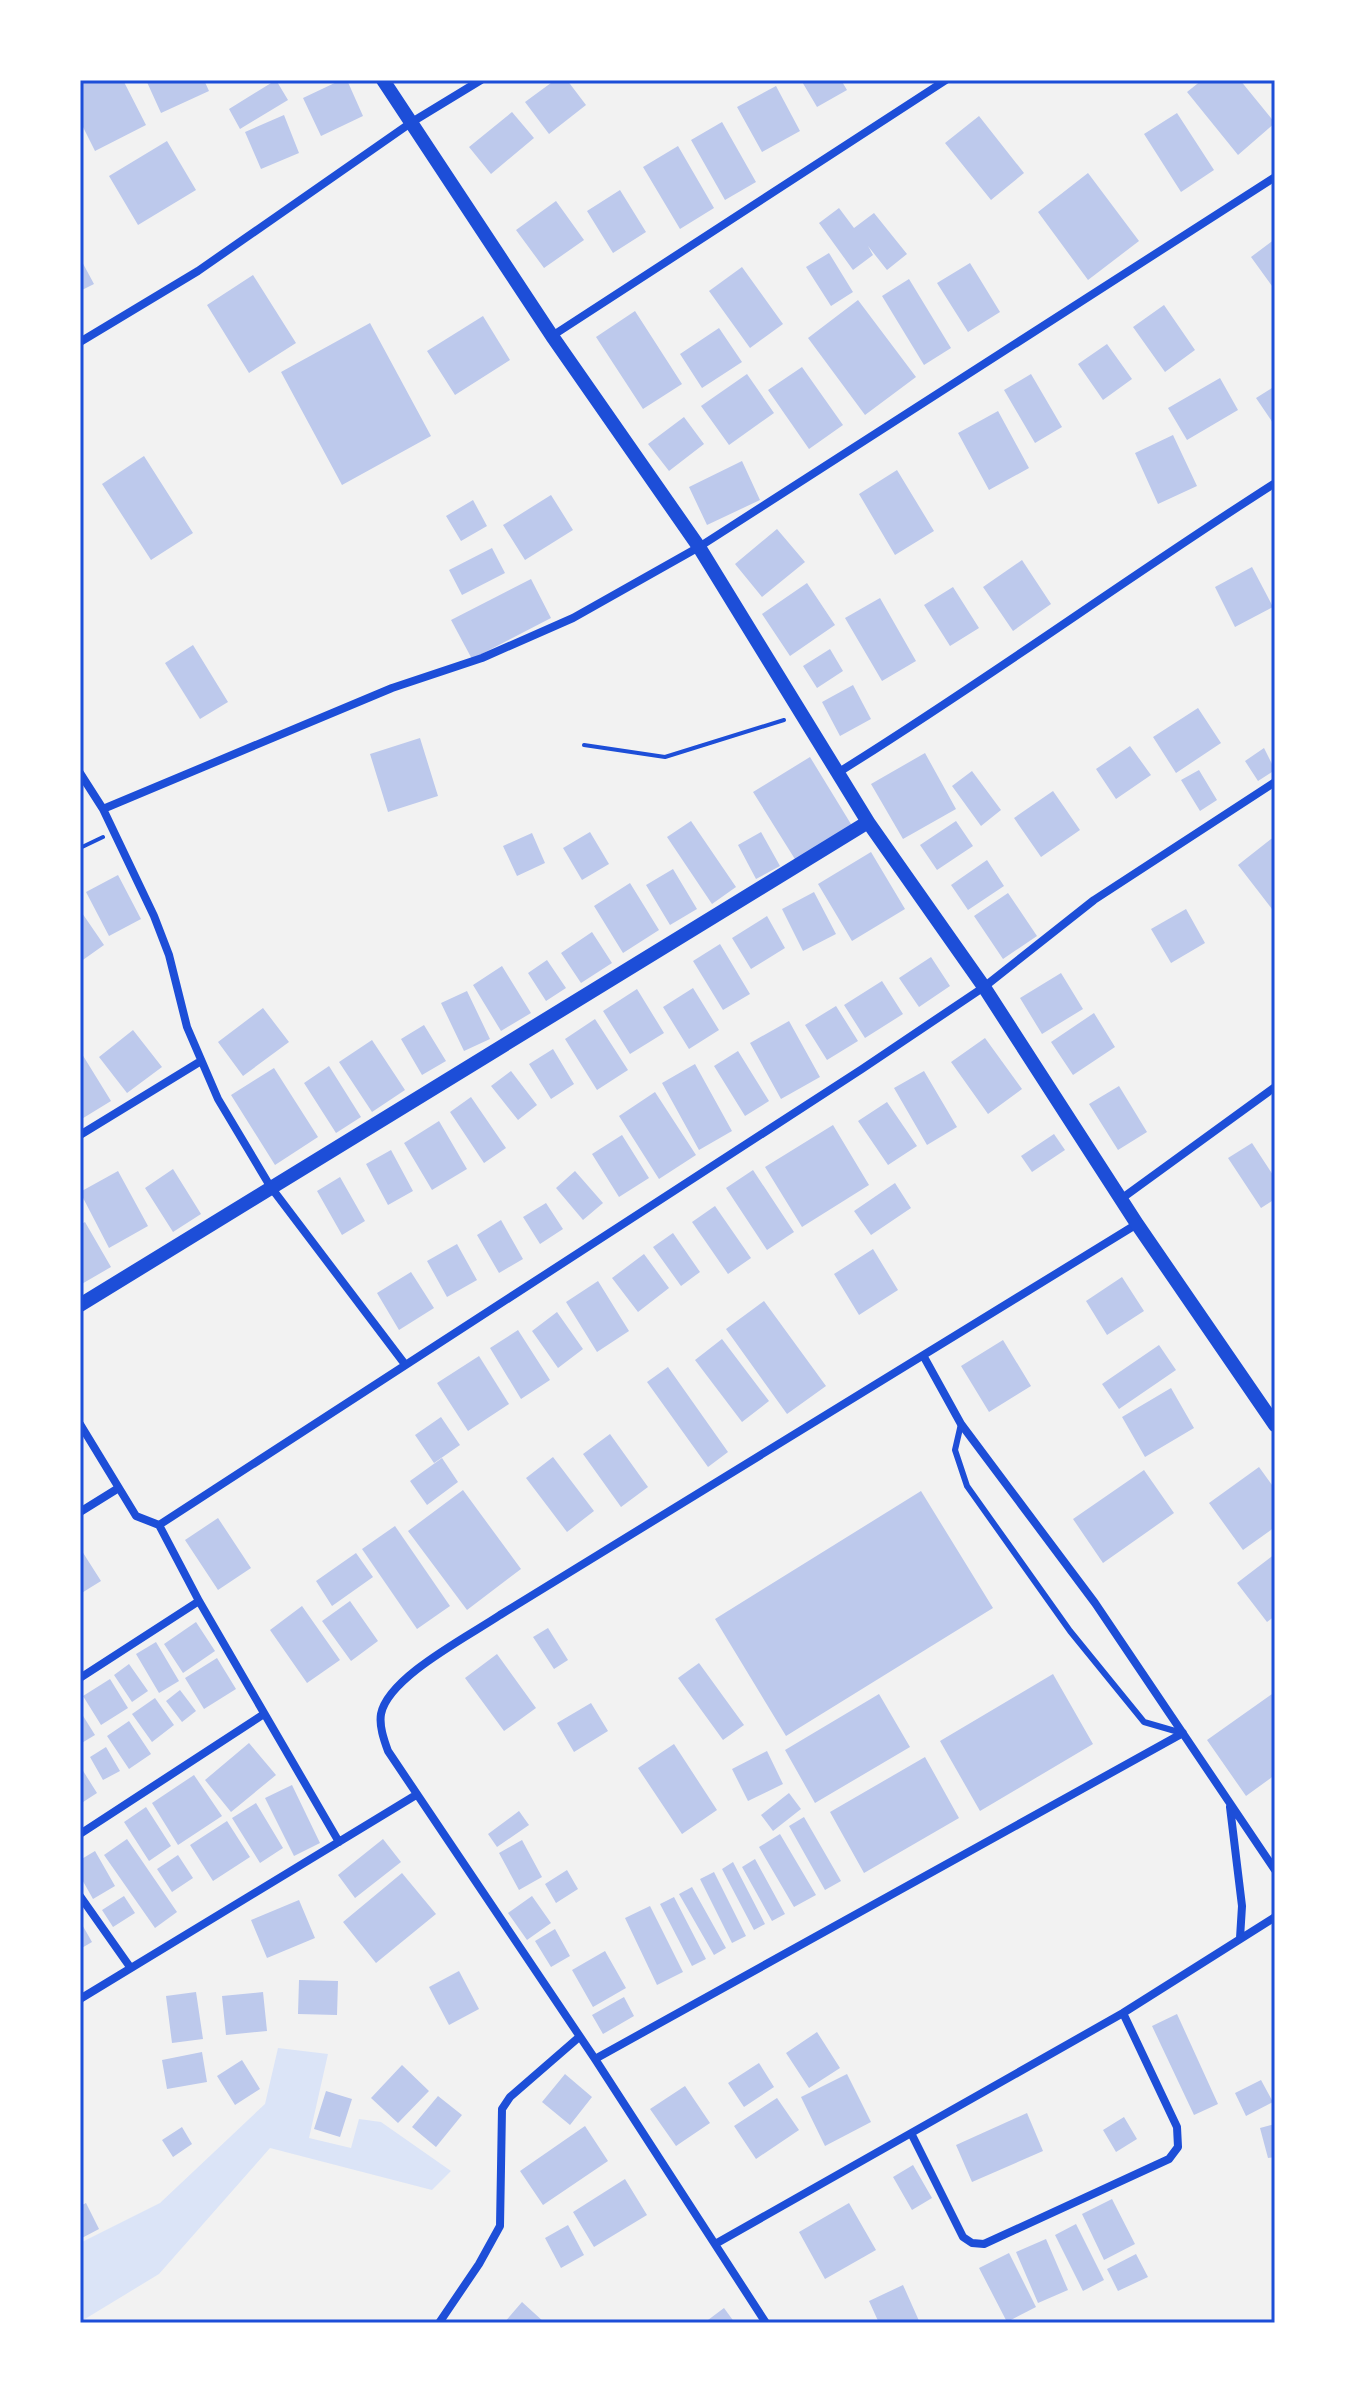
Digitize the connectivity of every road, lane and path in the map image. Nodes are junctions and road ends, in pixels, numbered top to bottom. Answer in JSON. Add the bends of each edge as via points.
{"nodes":[{"id":1,"x":383,"y":80,"type":"edge"},
{"id":2,"x":481,"y":80,"type":"edge"},
{"id":3,"x":946,"y":80,"type":"edge"},
{"id":4,"x":412,"y":122,"type":"junction"},
{"id":5,"x":1275,"y":177,"type":"edge"},
{"id":6,"x":552,"y":336,"type":"junction"},
{"id":7,"x":80,"y":342,"type":"edge"},
{"id":8,"x":1275,"y":483,"type":"edge"},
{"id":9,"x":699,"y":547,"type":"junction"},
{"id":10,"x":802,"y":714,"type":"junction"},
{"id":11,"x":584,"y":745,"type":"dead end"},
{"id":12,"x":839,"y":772,"type":"junction"},
{"id":13,"x":80,"y":773,"type":"edge"},
{"id":14,"x":1275,"y":782,"type":"edge"},
{"id":15,"x":103,"y":809,"type":"junction"},
{"id":16,"x":868,"y":822,"type":"junction"},
{"id":17,"x":114,"y":832,"type":"junction"},
{"id":18,"x":80,"y":848,"type":"edge"},
{"id":19,"x":984,"y":987,"type":"junction"},
{"id":20,"x":201,"y":1061,"type":"junction"},
{"id":21,"x":1275,"y":1087,"type":"edge"},
{"id":22,"x":80,"y":1135,"type":"edge"},
{"id":23,"x":270,"y":1186,"type":"junction"},
{"id":24,"x":1121,"y":1199,"type":"junction"},
{"id":25,"x":1137,"y":1224,"type":"junction"},
{"id":26,"x":80,"y":1305,"type":"edge"},
{"id":27,"x":924,"y":1357,"type":"junction"},
{"id":28,"x":404,"y":1363,"type":"junction"},
{"id":29,"x":1270,"y":1406,"type":"edge"},
{"id":30,"x":80,"y":1424,"type":"edge"},
{"id":31,"x":961,"y":1424,"type":"junction"},
{"id":32,"x":1275,"y":1425,"type":"edge"},
{"id":33,"x":117,"y":1489,"type":"junction"},
{"id":34,"x":80,"y":1512,"type":"edge"},
{"id":35,"x":159,"y":1525,"type":"junction"},
{"id":36,"x":199,"y":1601,"type":"junction"},
{"id":37,"x":80,"y":1678,"type":"edge"},
{"id":38,"x":264,"y":1714,"type":"junction"},
{"id":39,"x":1183,"y":1733,"type":"junction"},
{"id":40,"x":416,"y":1795,"type":"junction"},
{"id":41,"x":1230,"y":1807,"type":"junction"},
{"id":42,"x":80,"y":1834,"type":"edge"},
{"id":43,"x":339,"y":1842,"type":"junction"},
{"id":44,"x":1275,"y":1870,"type":"edge"},
{"id":45,"x":80,"y":1896,"type":"edge"},
{"id":46,"x":1275,"y":1917,"type":"edge"},
{"id":47,"x":1240,"y":1938,"type":"junction"},
{"id":48,"x":130,"y":1967,"type":"junction"},
{"id":49,"x":80,"y":1999,"type":"edge"},
{"id":50,"x":1123,"y":2013,"type":"junction"},
{"id":51,"x":578,"y":2038,"type":"junction"},
{"id":52,"x":595,"y":2059,"type":"junction"},
{"id":53,"x":912,"y":2135,"type":"junction"},
{"id":54,"x":717,"y":2243,"type":"junction"},
{"id":55,"x":439,"y":2323,"type":"edge"},
{"id":56,"x":766,"y":2323,"type":"edge"}],
"edges":[{"from":1,"to":4,"type":"street"},
{"from":2,"to":4,"type":"street"},
{"from":3,"to":6,"type":"street"},
{"from":4,"to":6,"type":"street"},
{"from":4,"to":7,"type":"street","via":[[198,271]]},
{"from":5,"to":9,"type":"street"},
{"from":6,"to":9,"type":"street"},
{"from":8,"to":12,"type":"street","via":[[1139,570],[949,704]]},
{"from":9,"to":10,"type":"street"},
{"from":9,"to":15,"type":"street","via":[[573,618]]},
{"from":10,"to":11,"type":"path","via":[[665,757]]},
{"from":10,"to":12,"type":"street"},
{"from":12,"to":16,"type":"street"},
{"from":13,"to":15,"type":"street"},
{"from":14,"to":19,"type":"street","via":[[1094,900]]},
{"from":15,"to":17,"type":"street"},
{"from":16,"to":19,"type":"street"},
{"from":16,"to":23,"type":"street"},
{"from":17,"to":18,"type":"path"},
{"from":17,"to":20,"type":"street","via":[[169,955]]},
{"from":19,"to":24,"type":"street"},
{"from":19,"to":28,"type":"street"},
{"from":20,"to":22,"type":"street"},
{"from":20,"to":23,"type":"street"},
{"from":21,"to":24,"type":"street"},
{"from":23,"to":26,"type":"street"},
{"from":23,"to":28,"type":"street"},
{"from":24,"to":25,"type":"street"},
{"from":25,"to":27,"type":"street"},
{"from":25,"to":29,"type":"street"},
{"from":27,"to":31,"type":"street"},
{"from":27,"to":40,"type":"street","via":[[500,1615],[404,1680],[386,1699],[382,1736]]},
{"from":28,"to":35,"type":"street"},
{"from":29,"to":32,"type":"street"},
{"from":30,"to":33,"type":"street"},
{"from":31,"to":39,"type":"street","via":[[1095,1603]]},
{"from":31,"to":39,"type":"lane","via":[[955,1450],[967,1486],[1070,1631],[1144,1722]]},
{"from":33,"to":34,"type":"street"},
{"from":33,"to":35,"type":"street","via":[[136,1516]]},
{"from":35,"to":36,"type":"street"},
{"from":36,"to":37,"type":"street"},
{"from":36,"to":38,"type":"street"},
{"from":38,"to":42,"type":"street"},
{"from":38,"to":43,"type":"street"},
{"from":39,"to":41,"type":"street"},
{"from":39,"to":52,"type":"street"},
{"from":40,"to":43,"type":"street"},
{"from":40,"to":51,"type":"street"},
{"from":41,"to":44,"type":"street"},
{"from":41,"to":47,"type":"street","via":[[1242,1906]]},
{"from":43,"to":48,"type":"street"},
{"from":45,"to":48,"type":"street"},
{"from":46,"to":47,"type":"street"},
{"from":47,"to":50,"type":"street"},
{"from":48,"to":49,"type":"street"},
{"from":50,"to":53,"type":"street"},
{"from":50,"to":53,"type":"street","via":[[1177,2127],[1178,2147],[1169,2159],[984,2244],[972,2243],[963,2237]]},
{"from":51,"to":52,"type":"street"},
{"from":51,"to":55,"type":"street","via":[[502,2109],[500,2226]]},
{"from":52,"to":54,"type":"street"},
{"from":53,"to":54,"type":"street"},
{"from":54,"to":56,"type":"street"}]}
